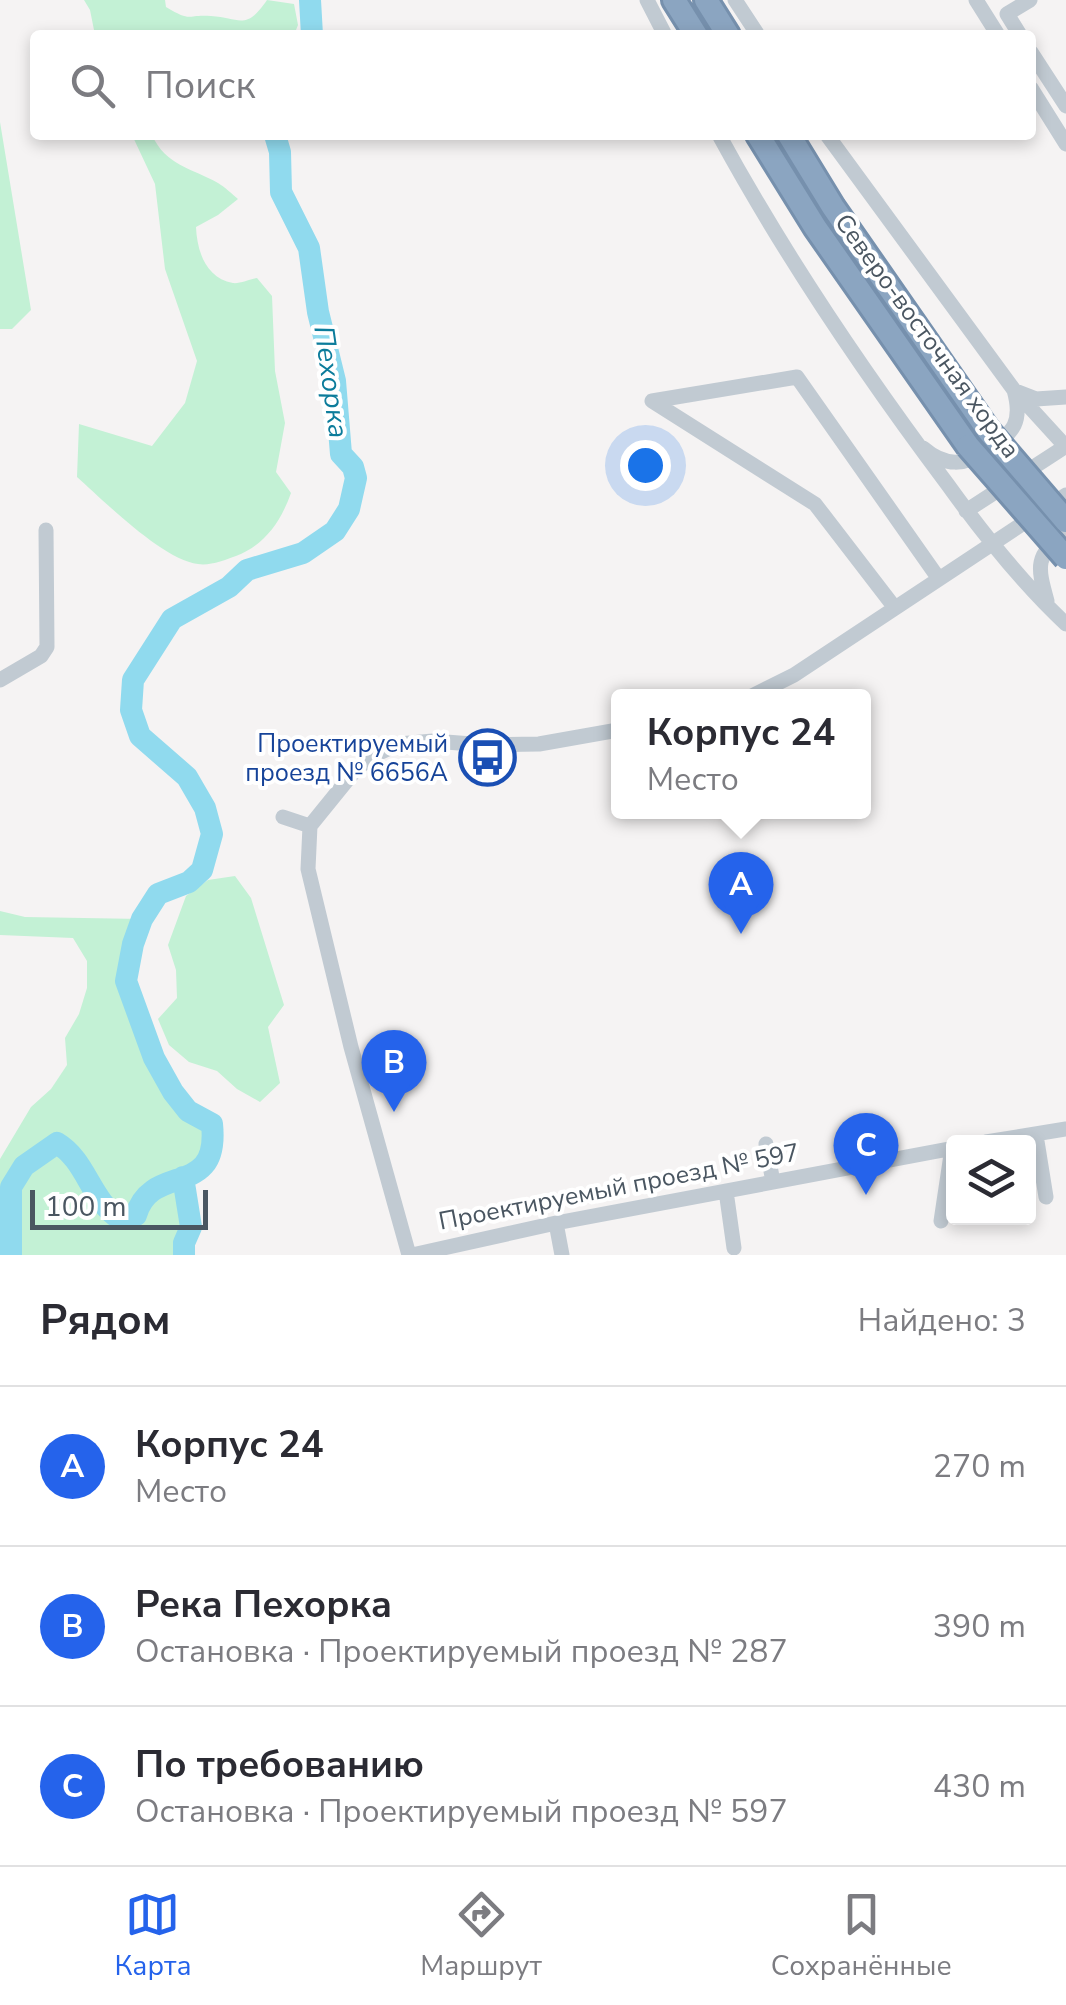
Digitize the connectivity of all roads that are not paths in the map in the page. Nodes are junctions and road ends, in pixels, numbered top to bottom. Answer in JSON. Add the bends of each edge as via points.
{"nodes":[{"id":1,"x":647,"y":0,"type":"edge"},
{"id":2,"x":674,"y":0,"type":"edge"},
{"id":3,"x":706,"y":0,"type":"edge"},
{"id":4,"x":735,"y":0,"type":"edge"},
{"id":5,"x":976,"y":0,"type":"edge"},
{"id":6,"x":1030,"y":0,"type":"edge"},
{"id":7,"x":1002,"y":7,"type":"edge"},
{"id":8,"x":662,"y":30,"type":"edge"},
{"id":9,"x":693,"y":30,"type":"edge"},
{"id":10,"x":725,"y":30,"type":"edge"},
{"id":11,"x":755,"y":30,"type":"edge"},
{"id":12,"x":995,"y":30,"type":"edge"},
{"id":13,"x":1017,"y":30,"type":"edge"},
{"id":14,"x":1036,"y":60,"type":"edge"},
{"id":15,"x":1036,"y":96,"type":"edge"},
{"id":16,"x":1066,"y":106,"type":"edge"},
{"id":17,"x":722,"y":140,"type":"edge"},
{"id":18,"x":761,"y":140,"type":"edge"},
{"id":19,"x":792,"y":140,"type":"edge"},
{"id":20,"x":832,"y":140,"type":"edge"},
{"id":21,"x":1066,"y":144,"type":"edge"},
{"id":22,"x":1014,"y":390,"type":"junction"},
{"id":23,"x":1066,"y":396,"type":"edge"},
{"id":24,"x":906,"y":432,"type":"junction"},
{"id":25,"x":1066,"y":447,"type":"edge"},
{"id":26,"x":1066,"y":495,"type":"edge"},
{"id":27,"x":966,"y":511,"type":"junction"},
{"id":28,"x":1066,"y":521,"type":"edge"},
{"id":29,"x":46,"y":530,"type":"dead end"},
{"id":30,"x":1066,"y":532,"type":"edge"},
{"id":31,"x":990,"y":544,"type":"junction"},
{"id":32,"x":1066,"y":558,"type":"edge"},
{"id":33,"x":939,"y":578,"type":"junction"},
{"id":34,"x":895,"y":608,"type":"junction"},
{"id":35,"x":1049,"y":608,"type":"junction"},
{"id":36,"x":1066,"y":624,"type":"edge"},
{"id":37,"x":0,"y":680,"type":"edge"},
{"id":38,"x":766,"y":689,"type":"edge"},
{"id":39,"x":611,"y":731,"type":"edge"},
{"id":40,"x":283,"y":817,"type":"dead end"},
{"id":41,"x":310,"y":826,"type":"junction"},
{"id":42,"x":1066,"y":1129,"type":"edge"},
{"id":43,"x":1036,"y":1135,"type":"joint"},
{"id":44,"x":766,"y":1144,"type":"dead end"},
{"id":45,"x":946,"y":1149,"type":"edge"},
{"id":46,"x":773,"y":1182,"type":"junction"},
{"id":47,"x":946,"y":1188,"type":"edge"},
{"id":48,"x":726,"y":1191,"type":"junction"},
{"id":49,"x":1046,"y":1198,"type":"dead end"},
{"id":50,"x":941,"y":1221,"type":"dead end"},
{"id":51,"x":556,"y":1223,"type":"junction"},
{"id":52,"x":734,"y":1248,"type":"dead end"},
{"id":53,"x":410,"y":1255,"type":"edge"},
{"id":54,"x":562,"y":1255,"type":"edge"}],
"edges":[{"from":1,"to":8,"type":"street"},
{"from":2,"to":9,"type":"highway"},
{"from":3,"to":10,"type":"highway"},
{"from":4,"to":11,"type":"street"},
{"from":5,"to":12,"type":"street"},
{"from":6,"to":7,"type":"street"},
{"from":7,"to":13,"type":"street"},
{"from":14,"to":16,"type":"street"},
{"from":15,"to":21,"type":"street"},
{"from":17,"to":24,"type":"street","via":[[826,316]]},
{"from":18,"to":32,"type":"highway","name":"Северо-восточная хорда","bridge":true,"via":[[968,446]]},
{"from":19,"to":28,"type":"highway","name":"Северо-восточная хорда","bridge":true,"via":[[988,430]]},
{"from":20,"to":22,"type":"street"},
{"from":22,"to":23,"type":"street","via":[[1036,399]]},
{"from":22,"to":24,"type":"street","via":[[1018,413],[1008,436],[972,461],[949,463]]},
{"from":22,"to":25,"type":"street"},
{"from":24,"to":27,"type":"street"},
{"from":25,"to":27,"type":"street"},
{"from":26,"to":31,"type":"street"},
{"from":27,"to":31,"type":"street"},
{"from":29,"to":37,"type":"street","via":[[47,647]]},
{"from":30,"to":35,"type":"street","via":[[1039,564]]},
{"from":31,"to":33,"type":"street"},
{"from":31,"to":35,"type":"street"},
{"from":33,"to":34,"type":"street"},
{"from":33,"to":34,"type":"street","via":[[797,377],[652,402],[814,504]]},
{"from":34,"to":38,"type":"street"},
{"from":35,"to":36,"type":"street"},
{"from":39,"to":41,"type":"street","via":[[540,744],[399,744],[356,768]]},
{"from":40,"to":41,"type":"street"},
{"from":41,"to":53,"type":"street","via":[[308,869]]},
{"from":42,"to":43,"type":"street"},
{"from":43,"to":49,"type":"street"},
{"from":44,"to":46,"type":"street"},
{"from":45,"to":46,"type":"street","name":"Проектируемый проезд № 597"},
{"from":46,"to":48,"type":"street","name":"Проектируемый проезд № 597"},
{"from":47,"to":50,"type":"street"},
{"from":48,"to":51,"type":"street","name":"Проектируемый проезд № 597"},
{"from":48,"to":52,"type":"street"},
{"from":51,"to":53,"type":"street","name":"Проектируемый проезд № 597"},
{"from":51,"to":54,"type":"street"}]}
